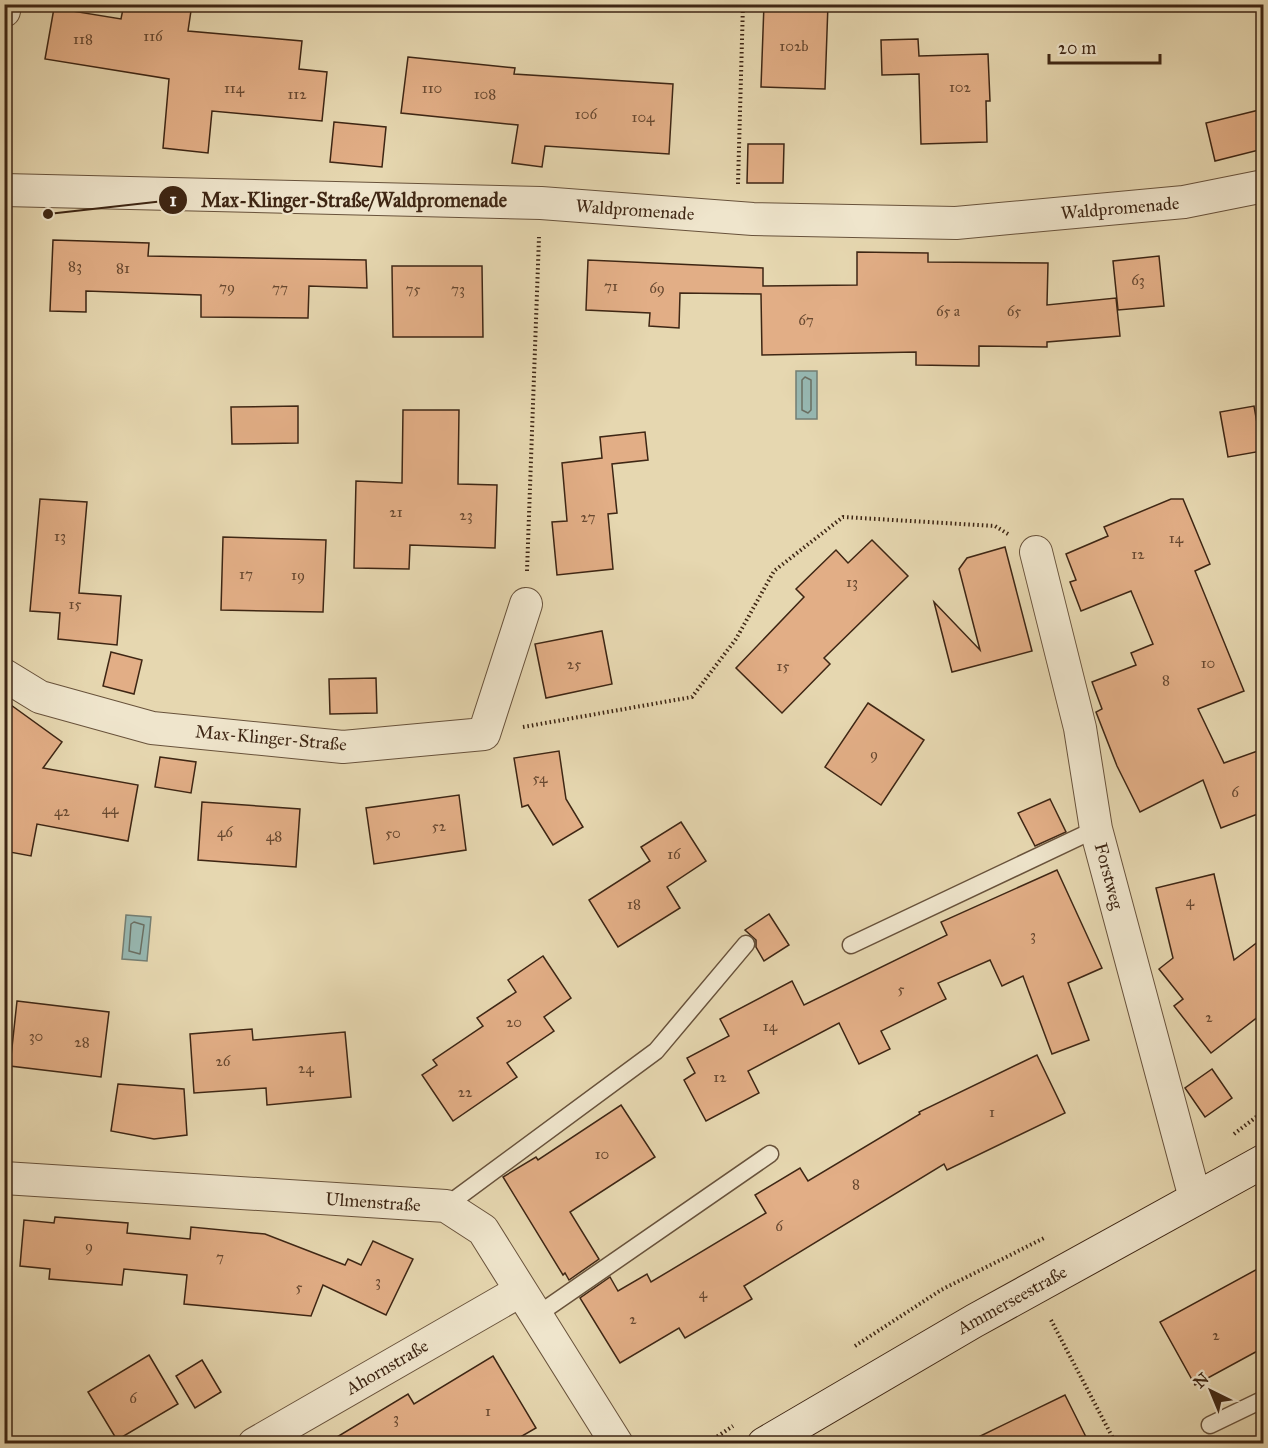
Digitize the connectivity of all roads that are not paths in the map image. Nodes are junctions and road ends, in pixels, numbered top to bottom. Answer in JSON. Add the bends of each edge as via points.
{"nodes":[{"id":1,"x":5,"y":4,"type":"edge"},
{"id":2,"x":4,"y":11,"type":"edge"},
{"id":3,"x":1263,"y":186,"type":"edge"},
{"id":4,"x":4,"y":190,"type":"edge"},
{"id":5,"x":1036,"y":552,"type":"road end"},
{"id":6,"x":526,"y":604,"type":"road end"},
{"id":7,"x":4,"y":675,"type":"edge"},
{"id":8,"x":1096,"y":829,"type":"junction"},
{"id":9,"x":746,"y":944,"type":"dead end"},
{"id":10,"x":851,"y":945,"type":"dead end"},
{"id":11,"x":770,"y":1154,"type":"dead end"},
{"id":12,"x":1263,"y":1161,"type":"edge"},
{"id":13,"x":4,"y":1178,"type":"edge"},
{"id":14,"x":1195,"y":1198,"type":"junction"},
{"id":15,"x":446,"y":1206,"type":"junction"},
{"id":16,"x":529,"y":1303,"type":"junction"},
{"id":17,"x":1263,"y":1399,"type":"edge"},
{"id":18,"x":1210,"y":1425,"type":"dead end"},
{"id":19,"x":254,"y":1443,"type":"edge"},
{"id":20,"x":618,"y":1443,"type":"edge"},
{"id":21,"x":764,"y":1443,"type":"edge"}],
"edges":[{"from":1,"to":2,"type":"street"},
{"from":3,"to":4,"type":"street","name":"Waldpromenade","via":[[1184,202],[956,223],[737,217],[541,203]]},
{"from":5,"to":8,"type":"street","name":"Forstweg","via":[[1080,728]]},
{"from":6,"to":7,"type":"street","name":"Max-Klinger-Straße","via":[[484,734],[343,747],[152,728],[40,697]]},
{"from":8,"to":10,"type":"lane"},
{"from":8,"to":14,"type":"street","name":"Forstweg"},
{"from":9,"to":15,"type":"lane","via":[[656,1051]]},
{"from":11,"to":16,"type":"lane"},
{"from":12,"to":14,"type":"main road","name":"Ammerseestraße"},
{"from":13,"to":15,"type":"street","name":"Ulmenstraße"},
{"from":14,"to":21,"type":"main road","name":"Ammerseestraße"},
{"from":15,"to":16,"type":"street","name":"Ulmenstraße","via":[[483,1230]]},
{"from":16,"to":19,"type":"street","name":"Ahornstraße"},
{"from":16,"to":20,"type":"street","name":"Ulmenstraße"},
{"from":17,"to":18,"type":"lane"}]}
